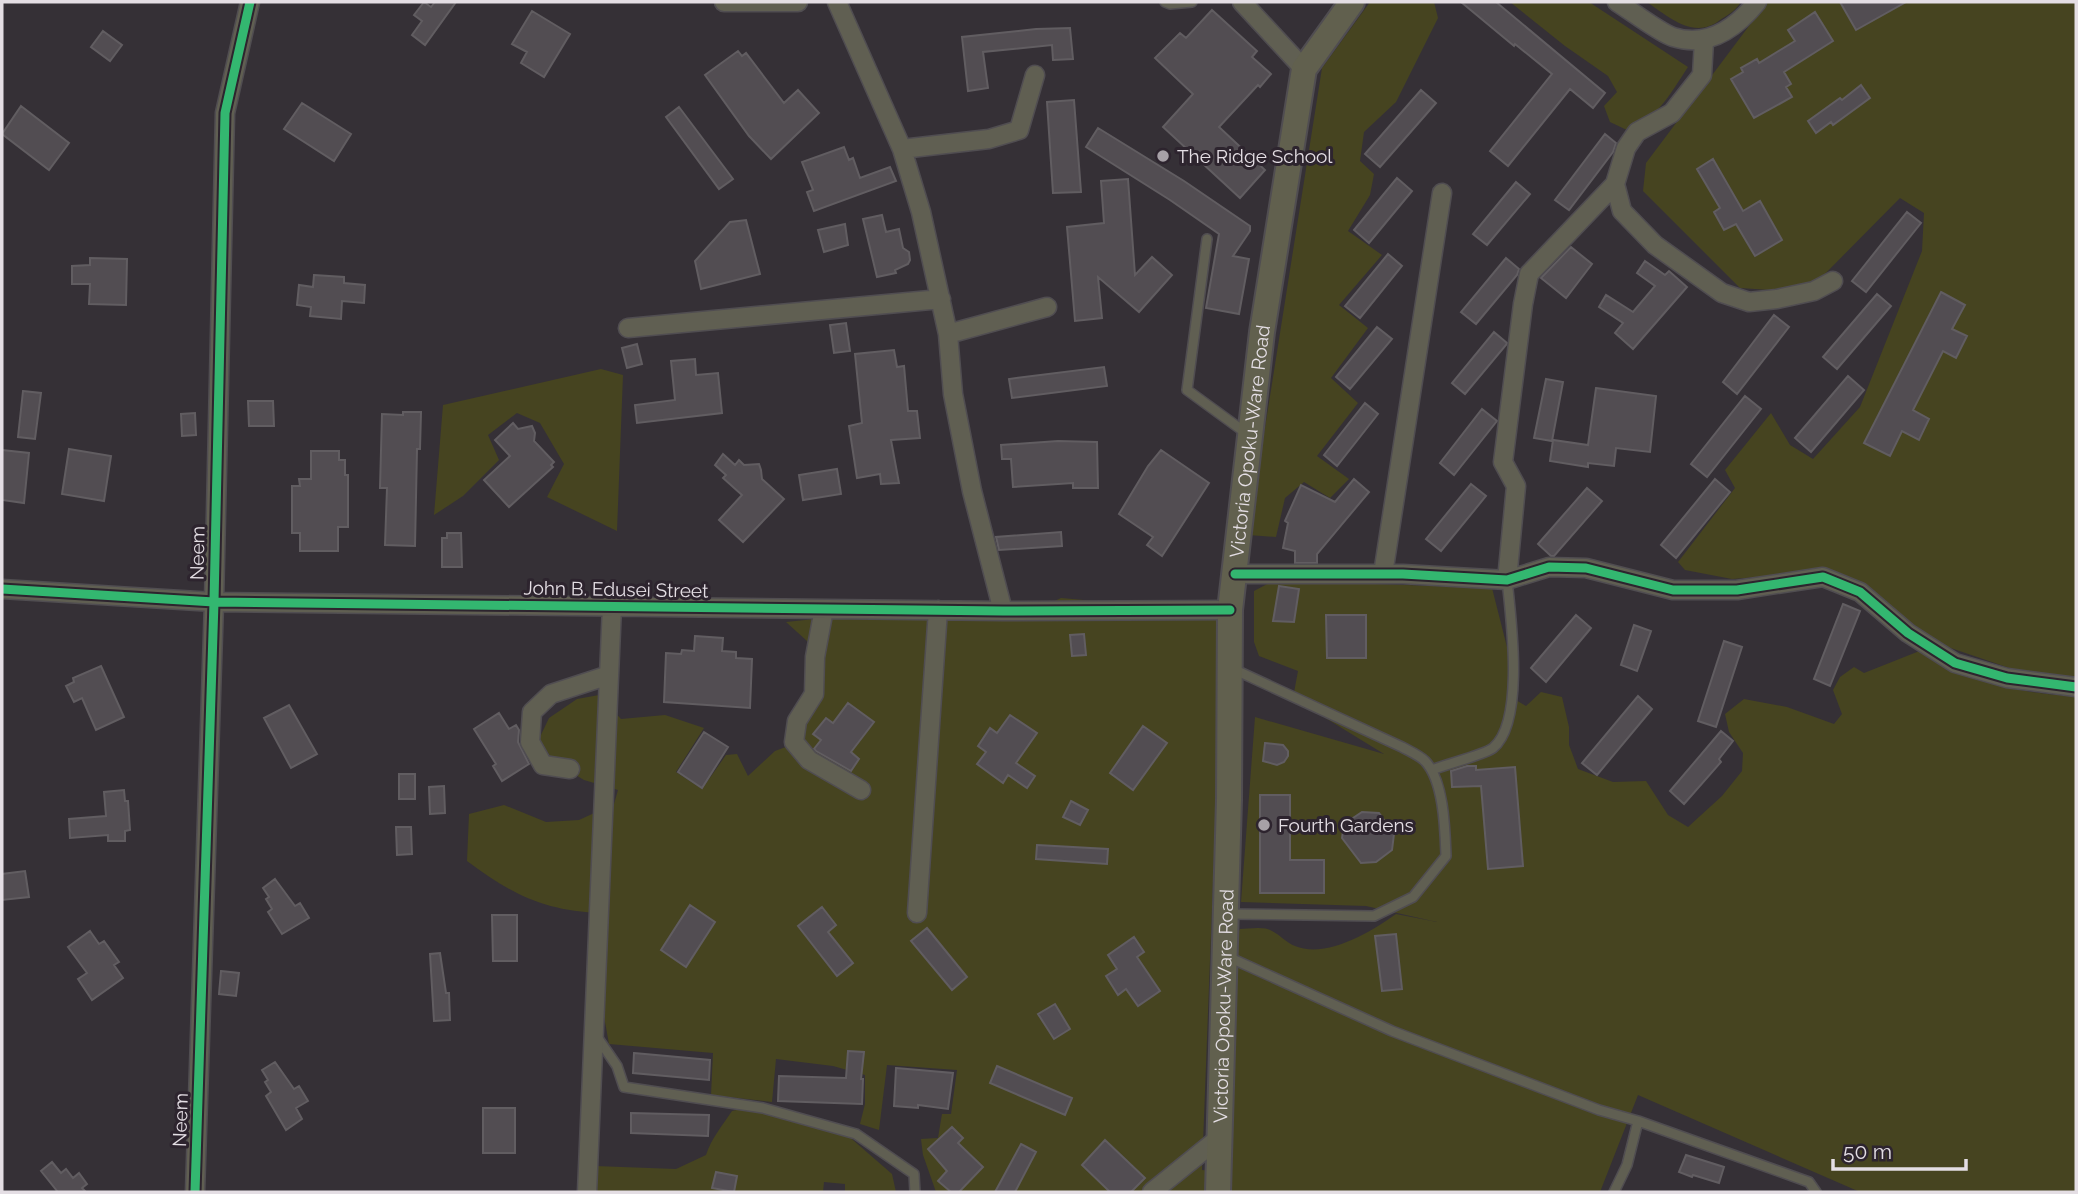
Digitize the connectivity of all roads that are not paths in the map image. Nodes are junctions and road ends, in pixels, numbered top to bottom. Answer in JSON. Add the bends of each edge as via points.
{"nodes":[{"id":1,"x":250,"y":2,"type":"edge"},
{"id":2,"x":724,"y":2,"type":"edge"},
{"id":3,"x":798,"y":2,"type":"edge"},
{"id":4,"x":837,"y":2,"type":"edge"},
{"id":5,"x":1165,"y":2,"type":"edge"},
{"id":6,"x":1192,"y":2,"type":"edge"},
{"id":7,"x":1242,"y":2,"type":"edge"},
{"id":8,"x":1352,"y":2,"type":"edge"},
{"id":9,"x":1617,"y":2,"type":"edge"},
{"id":10,"x":1757,"y":2,"type":"edge"},
{"id":11,"x":1704,"y":41,"type":"junction"},
{"id":12,"x":1304,"y":69,"type":"junction"},
{"id":13,"x":1035,"y":75,"type":"dead end"},
{"id":14,"x":902,"y":149,"type":"junction"},
{"id":15,"x":1615,"y":184,"type":"junction"},
{"id":16,"x":1442,"y":193,"type":"dead end"},
{"id":17,"x":1207,"y":239,"type":"dead end"},
{"id":18,"x":1833,"y":281,"type":"dead end"},
{"id":19,"x":941,"y":299,"type":"junction"},
{"id":20,"x":1047,"y":307,"type":"dead end"},
{"id":21,"x":628,"y":328,"type":"dead end"},
{"id":22,"x":947,"y":334,"type":"junction"},
{"id":23,"x":1251,"y":436,"type":"junction"},
{"id":24,"x":1383,"y":573,"type":"junction"},
{"id":25,"x":1235,"y":574,"type":"junction"},
{"id":26,"x":1507,"y":580,"type":"junction"},
{"id":27,"x":2,"y":589,"type":"edge"},
{"id":28,"x":214,"y":602,"type":"junction"},
{"id":29,"x":612,"y":606,"type":"junction"},
{"id":30,"x":824,"y":609,"type":"junction"},
{"id":31,"x":938,"y":610,"type":"junction"},
{"id":32,"x":1230,"y":610,"type":"junction"},
{"id":33,"x":1003,"y":611,"type":"junction"},
{"id":34,"x":1230,"y":667,"type":"junction"},
{"id":35,"x":609,"y":675,"type":"junction"},
{"id":36,"x":2076,"y":687,"type":"edge"},
{"id":37,"x":570,"y":769,"type":"dead end"},
{"id":38,"x":1432,"y":770,"type":"junction"},
{"id":39,"x":861,"y":790,"type":"dead end"},
{"id":40,"x":917,"y":913,"type":"dead end"},
{"id":41,"x":1226,"y":914,"type":"junction"},
{"id":42,"x":1224,"y":955,"type":"junction"},
{"id":43,"x":594,"y":1032,"type":"junction"},
{"id":44,"x":1638,"y":1121,"type":"junction"},
{"id":45,"x":1219,"y":1138,"type":"junction"},
{"id":46,"x":195,"y":1192,"type":"edge"},
{"id":47,"x":587,"y":1192,"type":"edge"},
{"id":48,"x":915,"y":1192,"type":"edge"},
{"id":49,"x":1152,"y":1192,"type":"edge"},
{"id":50,"x":1218,"y":1192,"type":"edge"},
{"id":51,"x":1615,"y":1192,"type":"edge"},
{"id":52,"x":1816,"y":1192,"type":"edge"}],
"edges":[{"from":1,"to":28,"type":"street","name":"Neem","via":[[225,113]]},
{"from":2,"to":3,"type":"street"},
{"from":4,"to":14,"type":"street"},
{"from":5,"to":6,"type":"lane"},
{"from":7,"to":12,"type":"street"},
{"from":8,"to":12,"type":"main road","name":"Victoria Opoku-Ware Road"},
{"from":9,"to":11,"type":"street","via":[[1672,37]]},
{"from":10,"to":11,"type":"street","via":[[1726,31]]},
{"from":11,"to":15,"type":"street","via":[[1702,75],[1672,113],[1637,132],[1626,148]]},
{"from":12,"to":23,"type":"main road","name":"Victoria Opoku-Ware Road","via":[[1262,332]]},
{"from":13,"to":14,"type":"street","via":[[1019,130],[989,139]]},
{"from":14,"to":19,"type":"street"},
{"from":15,"to":18,"type":"street","via":[[1622,211],[1655,245],[1722,293],[1749,302],[1814,291]]},
{"from":15,"to":26,"type":"street","via":[[1529,274],[1503,462],[1516,486]]},
{"from":16,"to":24,"type":"street"},
{"from":17,"to":23,"type":"lane","via":[[1187,390]]},
{"from":19,"to":21,"type":"street"},
{"from":19,"to":22,"type":"street"},
{"from":20,"to":22,"type":"street"},
{"from":22,"to":33,"type":"street","via":[[972,492]]},
{"from":23,"to":25,"type":"main road","name":"Victoria Opoku-Ware Road"},
{"from":24,"to":25,"type":"street"},
{"from":24,"to":26,"type":"street"},
{"from":25,"to":32,"type":"main road","name":"Victoria Opoku-Ware Road"},
{"from":26,"to":36,"type":"street","via":[[1549,567],[1586,568],[1673,590],[1737,590],[1823,577],[1860,592],[1908,633],[1955,663],[2007,678]]},
{"from":26,"to":38,"type":"lane","via":[[1514,650],[1509,719],[1503,737],[1491,750]]},
{"from":27,"to":28,"type":"street","name":"John B. Edusei Street"},
{"from":28,"to":29,"type":"street","name":"John B. Edusei Street"},
{"from":28,"to":46,"type":"street","name":"Neem"},
{"from":29,"to":30,"type":"street","name":"John B. Edusei Street"},
{"from":29,"to":35,"type":"street"},
{"from":30,"to":31,"type":"street","name":"John B. Edusei Street"},
{"from":30,"to":39,"type":"street","via":[[814,694],[797,721],[793,742],[809,760]]},
{"from":31,"to":33,"type":"street","name":"John B. Edusei Street"},
{"from":31,"to":40,"type":"street"},
{"from":32,"to":33,"type":"street","name":"John B. Edusei Street"},
{"from":32,"to":34,"type":"main road","name":"Victoria Opoku-Ware Road"},
{"from":34,"to":38,"type":"lane","via":[[1402,747],[1424,759]]},
{"from":34,"to":41,"type":"main road","name":"Victoria Opoku-Ware Road"},
{"from":35,"to":37,"type":"street","via":[[551,694],[532,712],[530,742],[543,765]]},
{"from":35,"to":43,"type":"street"},
{"from":38,"to":41,"type":"lane","via":[[1445,813],[1446,856],[1413,897],[1374,916]]},
{"from":41,"to":42,"type":"main road","name":"Victoria Opoku-Ware Road"},
{"from":42,"to":44,"type":"lane","via":[[1392,1031]]},
{"from":42,"to":45,"type":"main road","name":"Victoria Opoku-Ware Road"},
{"from":43,"to":47,"type":"street"},
{"from":43,"to":48,"type":"lane","via":[[617,1066],[624,1087],[763,1108],[856,1134],[914,1174]]},
{"from":44,"to":51,"type":"lane"},
{"from":44,"to":52,"type":"lane","via":[[1809,1182]]},
{"from":45,"to":49,"type":"street"},
{"from":45,"to":50,"type":"main road","name":"Victoria Opoku-Ware Road"}]}
